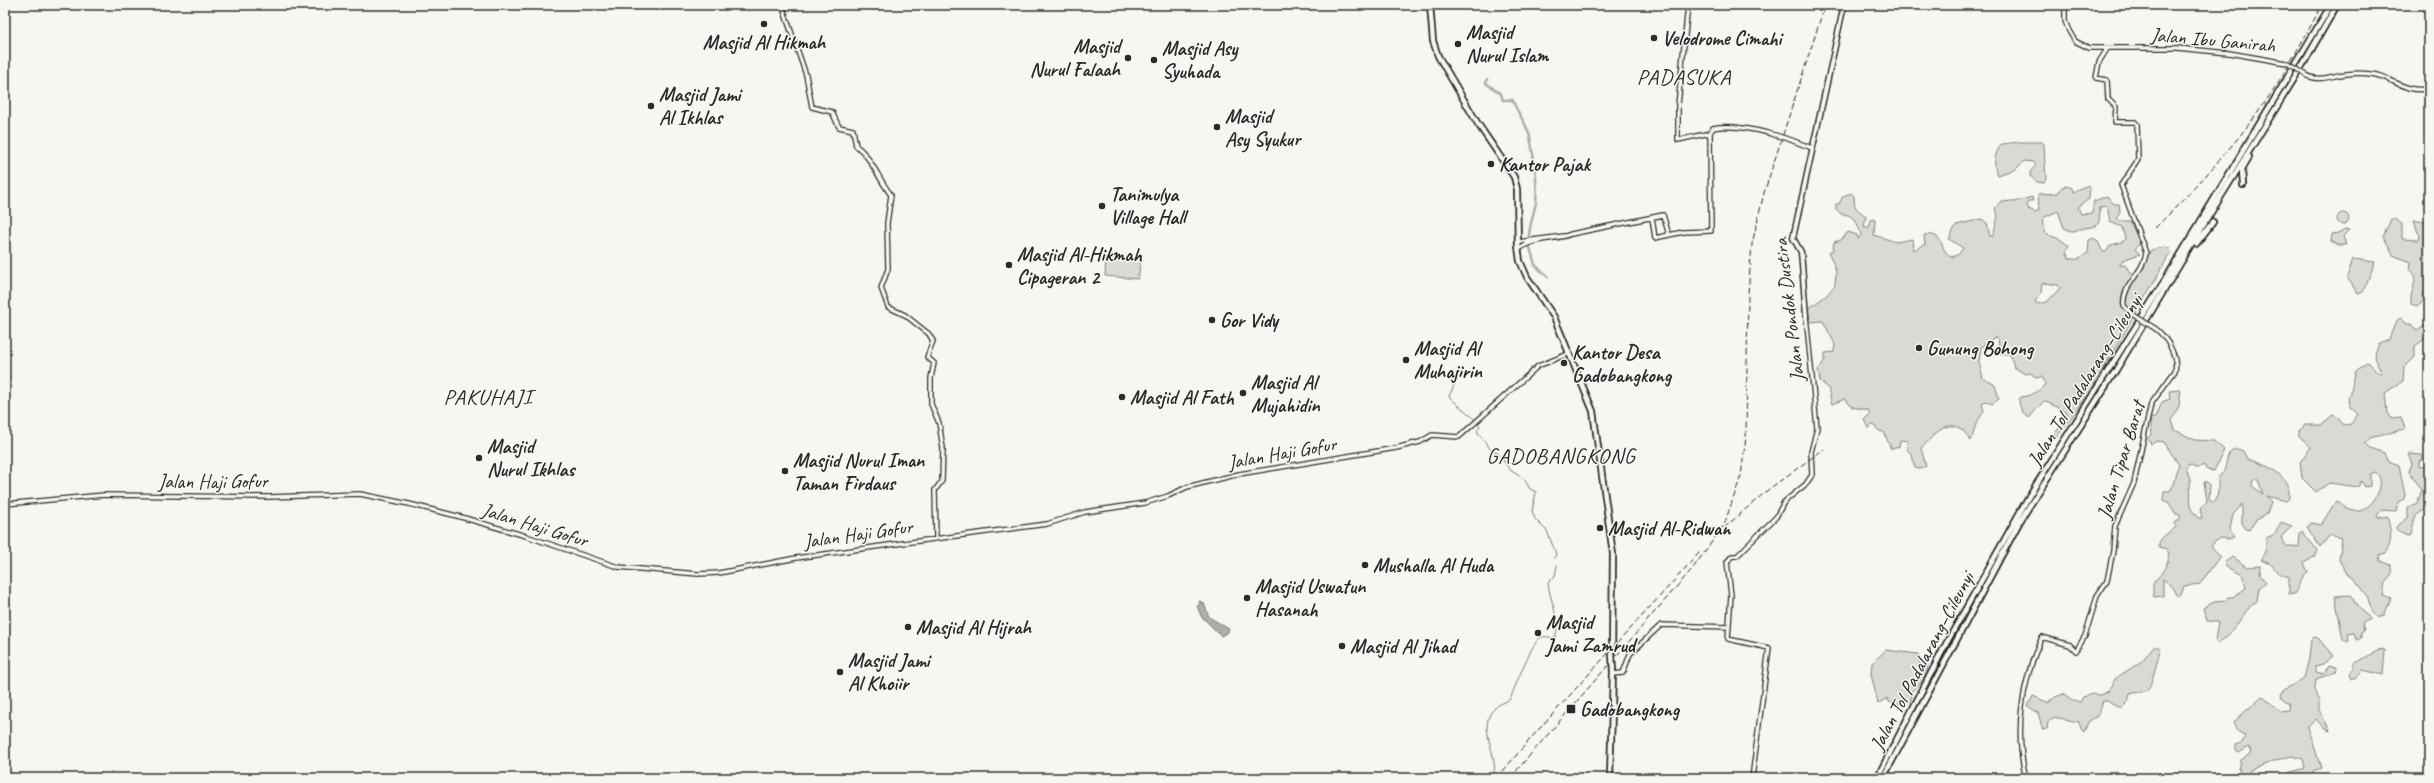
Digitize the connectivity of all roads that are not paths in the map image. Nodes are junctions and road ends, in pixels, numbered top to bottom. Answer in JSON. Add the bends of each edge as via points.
{"nodes":[{"id":1,"x":782,"y":5,"type":"edge"},
{"id":2,"x":1430,"y":5,"type":"edge"},
{"id":3,"x":1688,"y":5,"type":"edge"},
{"id":4,"x":1844,"y":5,"type":"edge"},
{"id":5,"x":2065,"y":5,"type":"edge"},
{"id":6,"x":2331,"y":5,"type":"edge"},
{"id":7,"x":2337,"y":5,"type":"edge"},
{"id":8,"x":2107,"y":49,"type":"junction"},
{"id":9,"x":2429,"y":89,"type":"edge"},
{"id":10,"x":2262,"y":130,"type":"junction"},
{"id":11,"x":1710,"y":133,"type":"junction"},
{"id":12,"x":1812,"y":148,"type":"junction"},
{"id":13,"x":2243,"y":185,"type":"dead end"},
{"id":14,"x":1652,"y":218,"type":"junction"},
{"id":15,"x":2213,"y":222,"type":"dead end"},
{"id":16,"x":1669,"y":235,"type":"junction"},
{"id":17,"x":1565,"y":236,"type":"junction"},
{"id":18,"x":1518,"y":242,"type":"junction"},
{"id":19,"x":1518,"y":250,"type":"junction"},
{"id":20,"x":2180,"y":265,"type":"junction"},
{"id":21,"x":1806,"y":316,"type":"joint"},
{"id":22,"x":1560,"y":333,"type":"junction"},
{"id":23,"x":1568,"y":354,"type":"junction"},
{"id":24,"x":1588,"y":397,"type":"junction"},
{"id":25,"x":5,"y":504,"type":"edge"},
{"id":26,"x":936,"y":538,"type":"junction"},
{"id":27,"x":1729,"y":627,"type":"junction"},
{"id":28,"x":1613,"y":673,"type":"junction"},
{"id":29,"x":1610,"y":778,"type":"edge"},
{"id":30,"x":1752,"y":778,"type":"edge"},
{"id":31,"x":1877,"y":778,"type":"edge"},
{"id":32,"x":1883,"y":778,"type":"edge"},
{"id":33,"x":2026,"y":778,"type":"edge"}],
"edges":[{"from":1,"to":26,"type":"street","via":[[806,75],[812,107],[832,112],[838,125],[853,130],[856,146],[863,149],[891,195],[887,223],[888,269],[882,284],[882,295],[889,308],[905,315],[932,339],[927,358],[934,364],[931,378],[932,408],[939,423],[943,448],[942,481],[935,490]]},
{"from":2,"to":18,"type":"highway","via":[[1433,40],[1438,56],[1478,124],[1514,177],[1518,204]]},
{"from":3,"to":11,"type":"street","via":[[1678,105],[1678,140]]},
{"from":4,"to":12,"type":"main road","name":"Jalan Pondok Dustira"},
{"from":5,"to":8,"type":"street","name":"Jalan Ibu Ganirah","via":[[2066,25],[2075,41],[2089,48]]},
{"from":6,"to":31,"type":"highway","name":"Jalan Tol Padalarang–Cileunyi","via":[[2167,277],[2029,496],[1947,642]]},
{"from":7,"to":10,"type":"highway","name":"Jalan Tol Padalarang–Cileunyi"},
{"from":8,"to":9,"type":"street","name":"Jalan Ibu Ganirah","bridge":true,"via":[[2177,48],[2229,53],[2286,62],[2316,79],[2345,74],[2370,74],[2380,76],[2401,87]]},
{"from":8,"to":33,"type":"street","name":"Jalan Tipar Barat","bridge":true,"via":[[2099,62],[2096,78],[2107,80],[2108,99],[2116,107],[2115,122],[2135,122],[2137,127],[2138,160],[2121,185],[2146,253],[2124,295],[2124,306],[2156,329],[2166,340],[2172,351],[2175,371],[2151,404],[2134,483],[2115,526],[2107,581],[2097,596],[2082,642],[2076,651],[2070,645],[2042,637],[2036,652],[2023,694],[2021,753]]},
{"from":10,"to":13,"type":"highway","via":[[2260,139],[2242,169]]},
{"from":10,"to":20,"type":"highway","name":"Jalan Tol Padalarang–Cileunyi"},
{"from":11,"to":12,"type":"street","bridge":true,"via":[[1713,128],[1722,127],[1756,130]]},
{"from":11,"to":16,"type":"street","via":[[1711,231]]},
{"from":12,"to":21,"type":"main road","name":"Jalan Pondok Dustira","via":[[1793,238],[1800,252]]},
{"from":14,"to":16,"type":"street","via":[[1665,216]]},
{"from":14,"to":16,"type":"street","via":[[1655,238]]},
{"from":14,"to":17,"type":"street"},
{"from":15,"to":20,"type":"highway"},
{"from":17,"to":18,"type":"street"},
{"from":17,"to":19,"type":"street","via":[[1535,241]]},
{"from":18,"to":19,"type":"highway"},
{"from":19,"to":22,"type":"highway","via":[[1525,272],[1549,307]]},
{"from":20,"to":32,"type":"highway","name":"Jalan Tol Padalarang–Cileunyi","via":[[2020,521]]},
{"from":21,"to":27,"type":"street","name":"Jalan Pondok Dustira","via":[[1817,428],[1811,452],[1812,475],[1806,484],[1784,502],[1776,517],[1737,556],[1732,556],[1728,560],[1731,595]]},
{"from":22,"to":23,"type":"highway"},
{"from":22,"to":24,"type":"highway"},
{"from":23,"to":24,"type":"highway"},
{"from":23,"to":26,"type":"street","name":"Jalan Haji Gofur","via":[[1538,366],[1458,437],[1432,435],[1397,448],[1239,474],[1187,487],[1145,503],[1093,511],[1054,522]]},
{"from":24,"to":28,"type":"highway","bridge":true,"via":[[1595,420],[1613,554]]},
{"from":25,"to":26,"type":"street","name":"Jalan Haji Gofur","via":[[116,495],[269,497],[360,494],[461,517],[618,567],[698,574],[719,573],[796,558]]},
{"from":27,"to":28,"type":"street","via":[[1661,625],[1630,654],[1623,672]]},
{"from":27,"to":30,"type":"street","via":[[1729,641],[1769,648]]},
{"from":28,"to":29,"type":"highway"}]}
